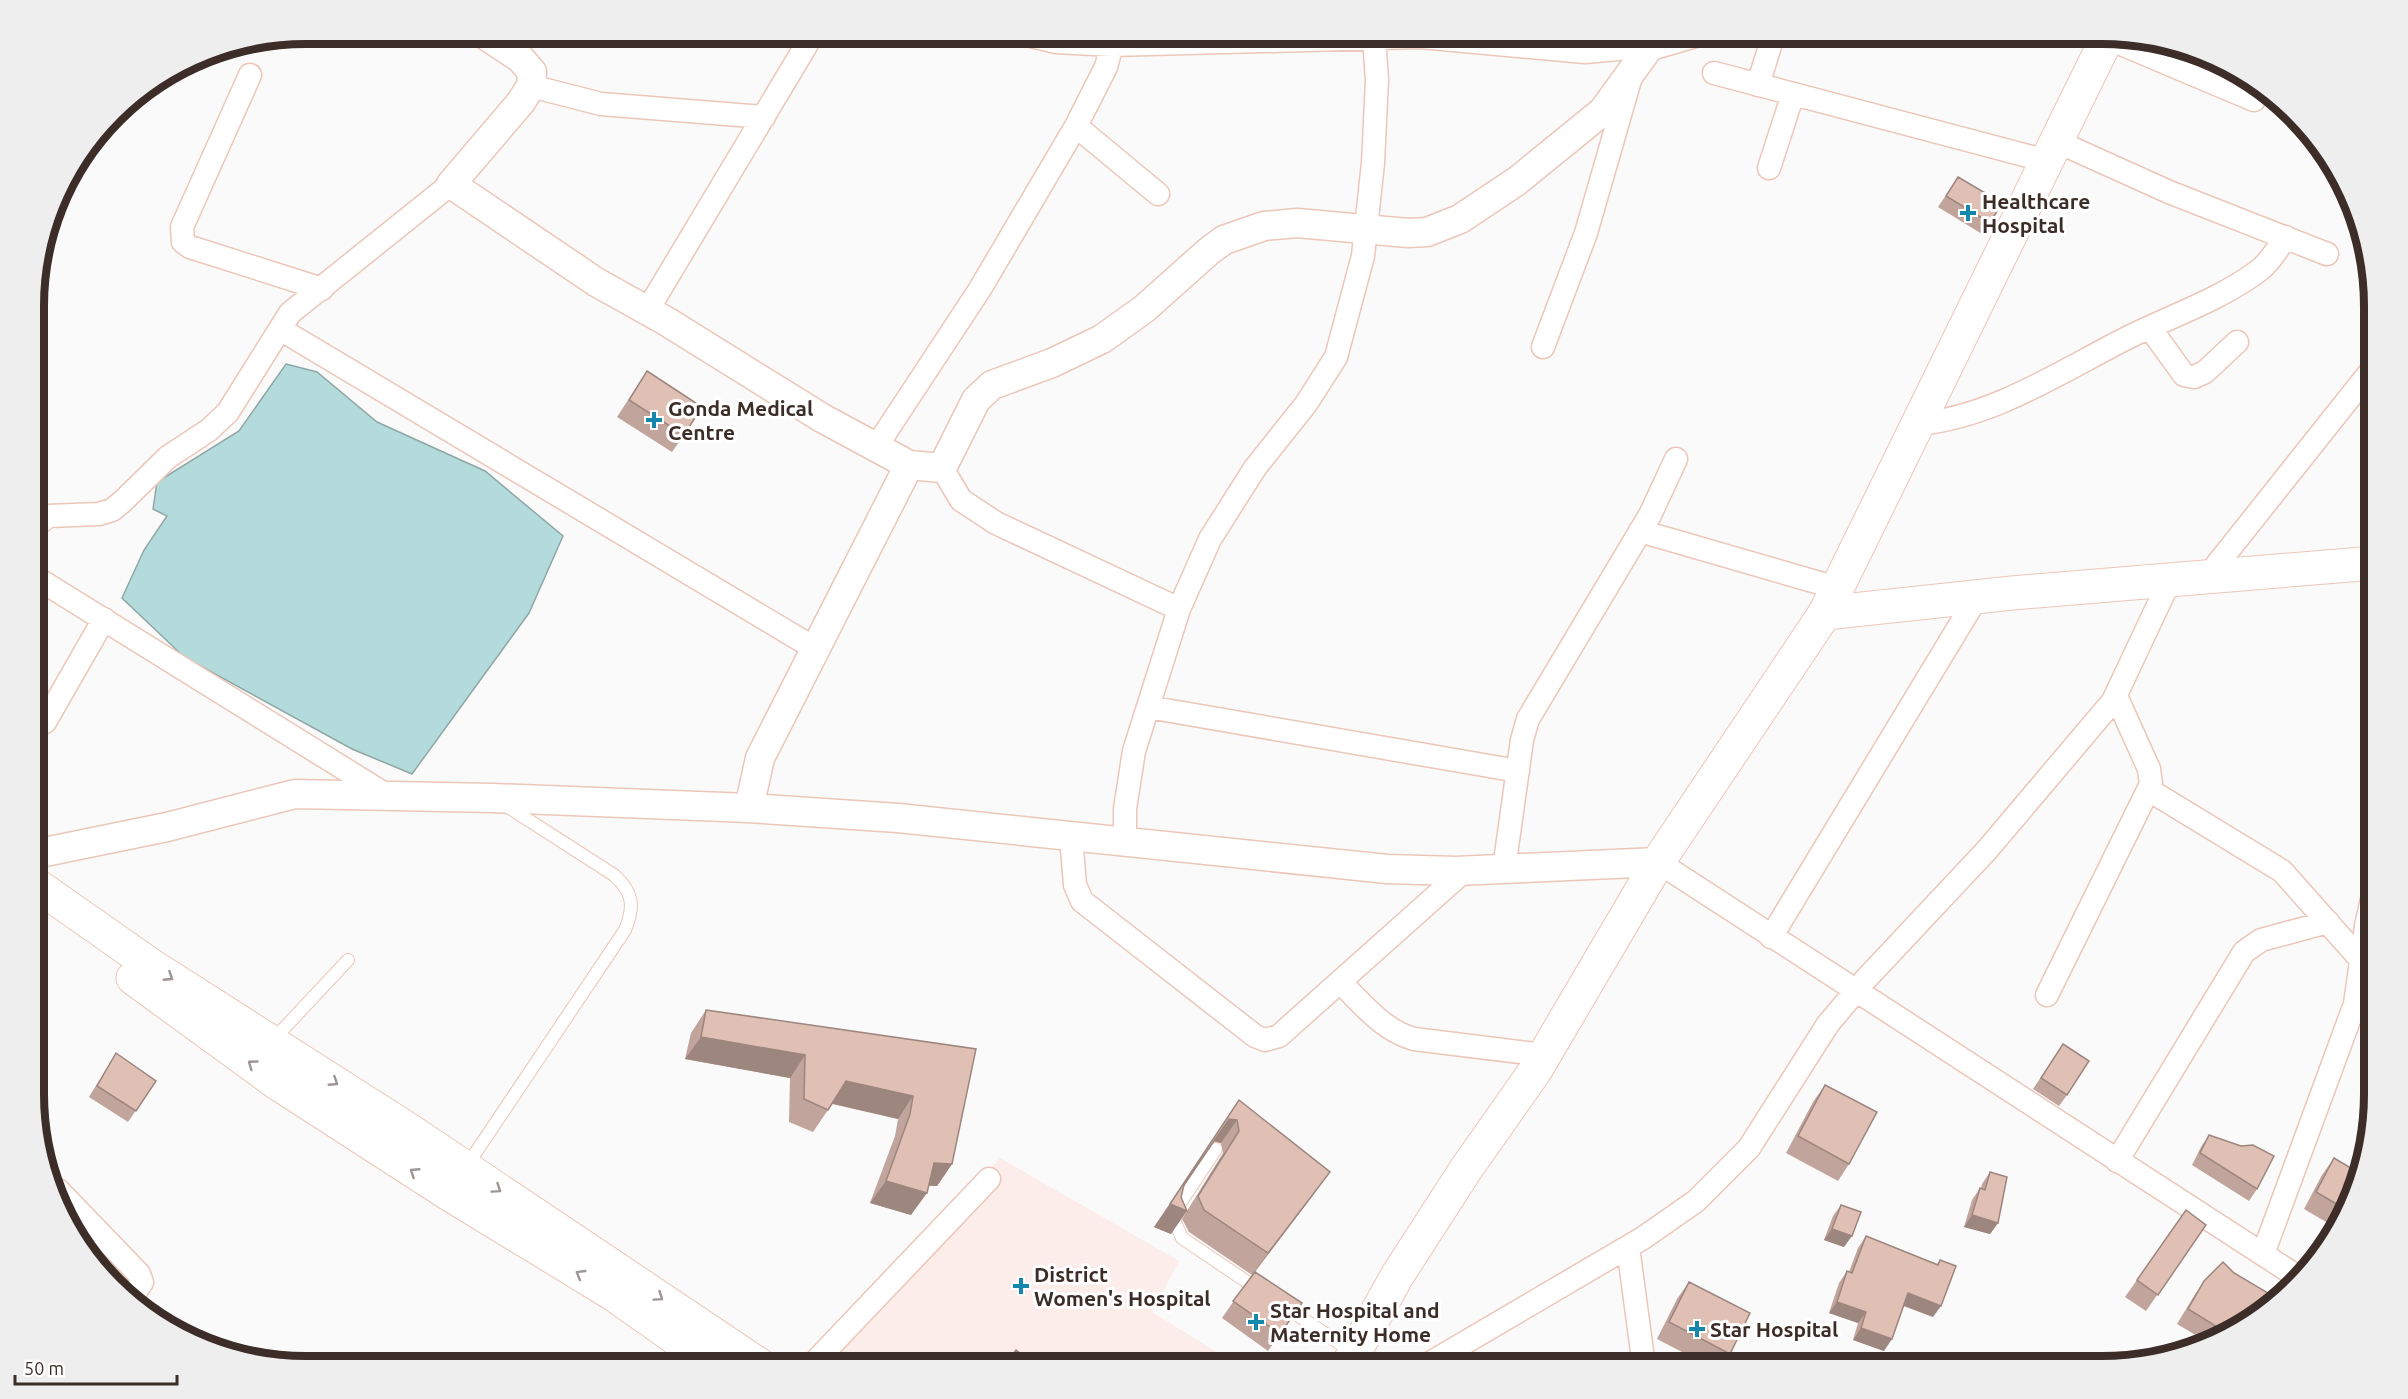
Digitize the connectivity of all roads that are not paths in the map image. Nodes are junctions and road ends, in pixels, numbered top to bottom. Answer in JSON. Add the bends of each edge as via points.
{"nodes":[{"id":1,"x":499,"y":44,"type":"edge"},
{"id":2,"x":807,"y":44,"type":"dead end"},
{"id":3,"x":1104,"y":44,"type":"edge"},
{"id":4,"x":1136,"y":44,"type":"edge"},
{"id":5,"x":1374,"y":44,"type":"edge"},
{"id":6,"x":1600,"y":44,"type":"edge"},
{"id":7,"x":1667,"y":44,"type":"edge"},
{"id":8,"x":1771,"y":44,"type":"edge"},
{"id":9,"x":2104,"y":44,"type":"edge"},
{"id":10,"x":1112,"y":45,"type":"junction"},
{"id":11,"x":2129,"y":45,"type":"edge"},
{"id":12,"x":1652,"y":50,"type":"junction"},
{"id":13,"x":1714,"y":73,"type":"dead end"},
{"id":14,"x":250,"y":75,"type":"dead end"},
{"id":15,"x":1758,"y":85,"type":"junction"},
{"id":16,"x":531,"y":86,"type":"junction"},
{"id":17,"x":1793,"y":94,"type":"junction"},
{"id":18,"x":2254,"y":100,"type":"dead end"},
{"id":19,"x":764,"y":117,"type":"junction"},
{"id":20,"x":1076,"y":126,"type":"junction"},
{"id":21,"x":2052,"y":151,"type":"junction"},
{"id":22,"x":1769,"y":168,"type":"dead end"},
{"id":23,"x":451,"y":184,"type":"junction"},
{"id":24,"x":1158,"y":194,"type":"dead end"},
{"id":25,"x":1366,"y":229,"type":"junction"},
{"id":26,"x":2286,"y":237,"type":"junction"},
{"id":27,"x":2327,"y":254,"type":"dead end"},
{"id":28,"x":322,"y":289,"type":"junction"},
{"id":29,"x":647,"y":310,"type":"junction"},
{"id":30,"x":2150,"y":328,"type":"junction"},
{"id":31,"x":280,"y":329,"type":"junction"},
{"id":32,"x":2236,"y":342,"type":"dead end"},
{"id":33,"x":1543,"y":347,"type":"dead end"},
{"id":34,"x":2364,"y":380,"type":"edge"},
{"id":35,"x":1917,"y":424,"type":"junction"},
{"id":36,"x":876,"y":447,"type":"junction"},
{"id":37,"x":1676,"y":459,"type":"dead end"},
{"id":38,"x":909,"y":465,"type":"junction"},
{"id":39,"x":942,"y":468,"type":"junction"},
{"id":40,"x":44,"y":519,"type":"edge"},
{"id":41,"x":1640,"y":531,"type":"junction"},
{"id":42,"x":2364,"y":564,"type":"edge"},
{"id":43,"x":2207,"y":577,"type":"junction"},
{"id":44,"x":2170,"y":580,"type":"junction"},
{"id":45,"x":44,"y":582,"type":"edge"},
{"id":46,"x":1977,"y":597,"type":"junction"},
{"id":47,"x":1831,"y":601,"type":"junction"},
{"id":48,"x":1179,"y":609,"type":"junction"},
{"id":49,"x":104,"y":619,"type":"junction"},
{"id":50,"x":814,"y":648,"type":"junction"},
{"id":51,"x":2116,"y":696,"type":"junction"},
{"id":52,"x":1148,"y":707,"type":"junction"},
{"id":53,"x":45,"y":722,"type":"dead end"},
{"id":54,"x":1518,"y":771,"type":"junction"},
{"id":55,"x":2149,"y":790,"type":"junction"},
{"id":56,"x":388,"y":796,"type":"junction"},
{"id":57,"x":493,"y":798,"type":"junction"},
{"id":58,"x":749,"y":807,"type":"junction"},
{"id":59,"x":1071,"y":837,"type":"junction"},
{"id":60,"x":1125,"y":843,"type":"junction"},
{"id":61,"x":44,"y":852,"type":"edge"},
{"id":62,"x":1658,"y":862,"type":"junction"},
{"id":63,"x":1504,"y":869,"type":"junction"},
{"id":64,"x":1464,"y":871,"type":"junction"},
{"id":65,"x":44,"y":890,"type":"edge"},
{"id":66,"x":44,"y":916,"type":"edge"},
{"id":67,"x":2328,"y":922,"type":"junction"},
{"id":68,"x":1771,"y":937,"type":"junction"},
{"id":69,"x":2364,"y":951,"type":"edge"},
{"id":70,"x":348,"y":960,"type":"dead end"},
{"id":71,"x":2362,"y":961,"type":"junction"},
{"id":72,"x":1340,"y":981,"type":"junction"},
{"id":73,"x":1855,"y":992,"type":"junction"},
{"id":74,"x":2047,"y":995,"type":"dead end"},
{"id":75,"x":271,"y":1042,"type":"junction"},
{"id":76,"x":1544,"y":1055,"type":"junction"},
{"id":77,"x":1216,"y":1149,"type":"edge"},
{"id":78,"x":2117,"y":1161,"type":"junction"},
{"id":79,"x":465,"y":1168,"type":"junction"},
{"id":80,"x":989,"y":1179,"type":"dead end"},
{"id":81,"x":64,"y":1197,"type":"edge"},
{"id":82,"x":1628,"y":1247,"type":"junction"},
{"id":83,"x":2263,"y":1254,"type":"junction"},
{"id":84,"x":2293,"y":1274,"type":"edge"},
{"id":85,"x":135,"y":1292,"type":"edge"},
{"id":86,"x":702,"y":1356,"type":"edge"},
{"id":87,"x":746,"y":1356,"type":"edge"},
{"id":88,"x":821,"y":1356,"type":"edge"},
{"id":89,"x":1347,"y":1356,"type":"edge"},
{"id":90,"x":1353,"y":1356,"type":"edge"},
{"id":91,"x":1442,"y":1356,"type":"edge"},
{"id":92,"x":1643,"y":1356,"type":"edge"}],
"edges":[{"from":1,"to":16,"type":"street","via":[[532,72]]},
{"from":2,"to":19,"type":"street"},
{"from":3,"to":10,"type":"street"},
{"from":4,"to":10,"type":"street"},
{"from":5,"to":25,"type":"street","via":[[1376,104]]},
{"from":6,"to":12,"type":"street"},
{"from":7,"to":12,"type":"street"},
{"from":8,"to":15,"type":"street"},
{"from":9,"to":21,"type":"main road"},
{"from":10,"to":20,"type":"street","via":[[1106,66]]},
{"from":11,"to":18,"type":"street"},
{"from":12,"to":25,"type":"street","via":[[1603,111],[1517,181],[1460,219],[1427,232]]},
{"from":12,"to":33,"type":"street"},
{"from":13,"to":15,"type":"street"},
{"from":14,"to":28,"type":"street","via":[[182,227],[183,242]]},
{"from":15,"to":17,"type":"street"},
{"from":16,"to":19,"type":"street","via":[[601,104]]},
{"from":16,"to":23,"type":"street"},
{"from":17,"to":21,"type":"street"},
{"from":17,"to":22,"type":"street"},
{"from":19,"to":29,"type":"street"},
{"from":20,"to":24,"type":"street"},
{"from":20,"to":36,"type":"street","via":[[980,289]]},
{"from":21,"to":26,"type":"street"},
{"from":21,"to":35,"type":"main road"},
{"from":23,"to":28,"type":"street"},
{"from":23,"to":29,"type":"street","via":[[596,282]]},
{"from":25,"to":39,"type":"street","via":[[1297,223],[1264,226],[1224,240],[1144,309],[1102,339],[992,385],[976,400]]},
{"from":25,"to":48,"type":"street","via":[[1336,357],[1306,404],[1255,468],[1210,539]]},
{"from":26,"to":27,"type":"street"},
{"from":26,"to":30,"type":"street","via":[[2259,271],[2204,305]]},
{"from":28,"to":31,"type":"street","via":[[290,314]]},
{"from":29,"to":36,"type":"street"},
{"from":30,"to":32,"type":"street","via":[[2184,375],[2194,377],[2205,372]]},
{"from":30,"to":35,"type":"street","via":[[2026,391],[1948,421]]},
{"from":31,"to":40,"type":"street","via":[[228,412],[168,457],[112,510]]},
{"from":31,"to":50,"type":"street"},
{"from":34,"to":43,"type":"street"},
{"from":35,"to":47,"type":"main road"},
{"from":36,"to":38,"type":"street"},
{"from":37,"to":41,"type":"street"},
{"from":38,"to":39,"type":"street"},
{"from":38,"to":50,"type":"street"},
{"from":39,"to":48,"type":"street","via":[[961,500],[996,523]]},
{"from":41,"to":47,"type":"street"},
{"from":41,"to":54,"type":"street","via":[[1528,719]]},
{"from":42,"to":43,"type":"main road"},
{"from":43,"to":44,"type":"main road"},
{"from":44,"to":46,"type":"main road"},
{"from":44,"to":51,"type":"street"},
{"from":45,"to":49,"type":"street"},
{"from":46,"to":47,"type":"main road"},
{"from":46,"to":68,"type":"street"},
{"from":47,"to":62,"type":"main road"},
{"from":48,"to":52,"type":"street"},
{"from":49,"to":53,"type":"street"},
{"from":49,"to":56,"type":"street"},
{"from":50,"to":58,"type":"street","via":[[760,758]]},
{"from":51,"to":55,"type":"street","via":[[2149,769]]},
{"from":51,"to":73,"type":"street","via":[[1987,850]]},
{"from":52,"to":54,"type":"street"},
{"from":52,"to":60,"type":"street","via":[[1134,751],[1125,809]]},
{"from":54,"to":63,"type":"street"},
{"from":55,"to":67,"type":"street","via":[[2282,871]]},
{"from":55,"to":74,"type":"street"},
{"from":56,"to":57,"type":"street"},
{"from":56,"to":61,"type":"street","via":[[295,794],[167,827]]},
{"from":57,"to":58,"type":"street"},
{"from":57,"to":79,"type":"lane","via":[[614,874],[627,887],[631,916]]},
{"from":58,"to":59,"type":"street"},
{"from":59,"to":60,"type":"street"},
{"from":59,"to":72,"type":"street","via":[[1075,885],[1082,902],[1255,1036],[1265,1040],[1279,1036]]},
{"from":60,"to":64,"type":"street","via":[[1387,869]]},
{"from":62,"to":63,"type":"street"},
{"from":62,"to":68,"type":"street"},
{"from":62,"to":76,"type":"main road"},
{"from":63,"to":64,"type":"street"},
{"from":64,"to":72,"type":"street"},
{"from":65,"to":75,"type":"main road","one_way":true,"via":[[142,960]]},
{"from":86,"to":66,"type":"main road","one_way":true,"via":[[613,1294],[277,1083]]},
{"from":67,"to":71,"type":"street"},
{"from":67,"to":78,"type":"street","via":[[2261,940],[2244,952]]},
{"from":68,"to":73,"type":"street"},
{"from":69,"to":71,"type":"street"},
{"from":70,"to":75,"type":"lane"},
{"from":71,"to":83,"type":"street","via":[[2355,1004]]},
{"from":72,"to":76,"type":"street","via":[[1383,1025],[1398,1034]]},
{"from":73,"to":78,"type":"street"},
{"from":73,"to":82,"type":"street","via":[[1828,1024],[1749,1148],[1696,1201]]},
{"from":75,"to":79,"type":"main road","one_way":true},
{"from":76,"to":90,"type":"main road","via":[[1397,1276]]},
{"from":77,"to":89,"type":"lane","via":[[1175,1211],[1174,1220],[1182,1238]]},
{"from":78,"to":83,"type":"street"},
{"from":79,"to":87,"type":"main road","one_way":true},
{"from":80,"to":88,"type":"street"},
{"from":81,"to":85,"type":"street","via":[[139,1274],[142,1282]]},
{"from":82,"to":91,"type":"street"},
{"from":82,"to":92,"type":"street"},
{"from":83,"to":84,"type":"street"}]}
